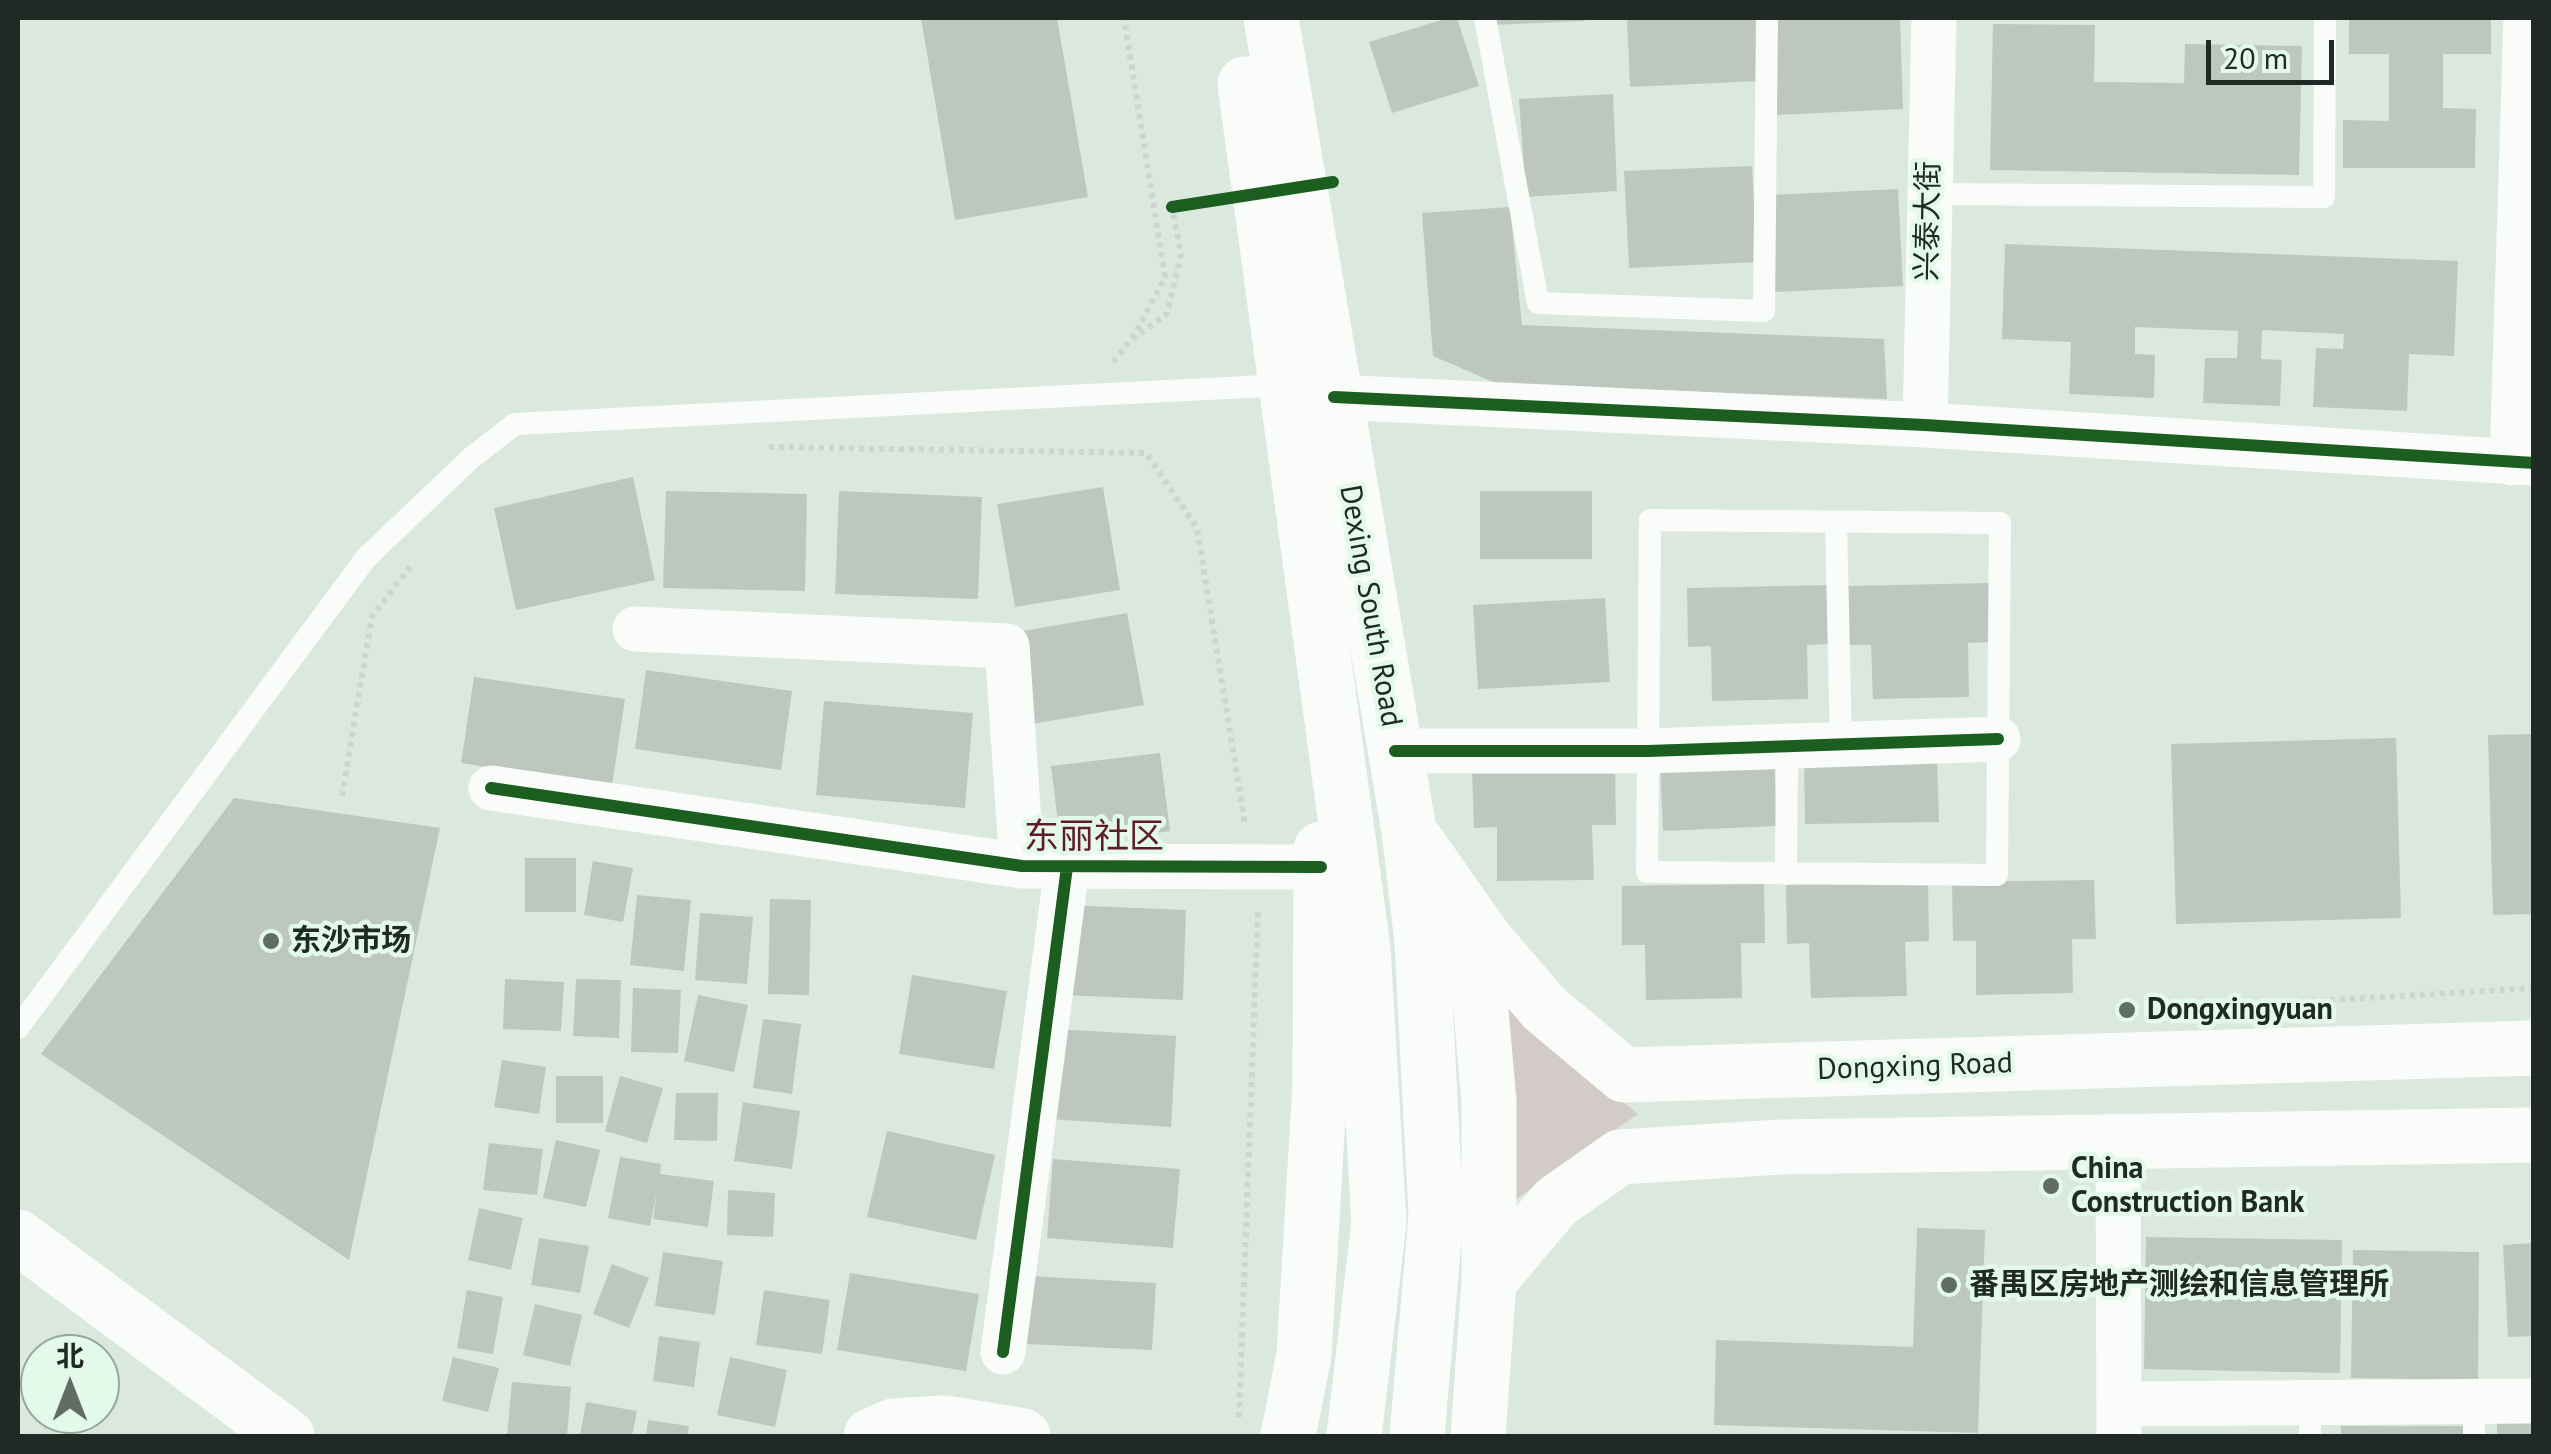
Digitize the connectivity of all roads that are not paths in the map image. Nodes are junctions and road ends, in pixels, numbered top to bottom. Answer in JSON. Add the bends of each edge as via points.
{"nodes":[{"id":1,"x":1234,"y":18,"type":"edge"},
{"id":2,"x":1271,"y":18,"type":"edge"},
{"id":3,"x":1485,"y":18,"type":"edge"},
{"id":4,"x":1767,"y":18,"type":"edge"},
{"id":5,"x":1934,"y":18,"type":"edge"},
{"id":6,"x":2325,"y":18,"type":"edge"},
{"id":7,"x":2526,"y":18,"type":"edge"},
{"id":8,"x":1930,"y":194,"type":"junction"},
{"id":9,"x":1310,"y":391,"type":"junction"},
{"id":10,"x":1925,"y":425,"type":"junction"},
{"id":11,"x":2523,"y":463,"type":"edge"},
{"id":12,"x":1836,"y":522,"type":"junction"},
{"id":13,"x":635,"y":630,"type":"dead end"},
{"id":14,"x":1322,"y":650,"type":"junction"},
{"id":15,"x":1998,"y":739,"type":"junction"},
{"id":16,"x":1842,"y":745,"type":"junction"},
{"id":17,"x":1787,"y":746,"type":"junction"},
{"id":18,"x":1396,"y":751,"type":"junction"},
{"id":19,"x":1648,"y":751,"type":"junction"},
{"id":20,"x":491,"y":788,"type":"dead end"},
{"id":21,"x":1409,"y":832,"type":"junction"},
{"id":22,"x":1022,"y":866,"type":"junction"},
{"id":23,"x":1067,"y":867,"type":"junction"},
{"id":24,"x":1321,"y":867,"type":"junction"},
{"id":25,"x":1786,"y":874,"type":"junction"},
{"id":26,"x":1452,"y":893,"type":"junction"},
{"id":27,"x":18,"y":1028,"type":"edge"},
{"id":28,"x":2534,"y":1048,"type":"edge"},
{"id":29,"x":2534,"y":1135,"type":"edge"},
{"id":30,"x":2118,"y":1142,"type":"junction"},
{"id":31,"x":18,"y":1236,"type":"edge"},
{"id":32,"x":1489,"y":1281,"type":"junction"},
{"id":33,"x":1003,"y":1352,"type":"dead end"},
{"id":34,"x":2534,"y":1401,"type":"edge"},
{"id":35,"x":2474,"y":1419,"type":"edge"},
{"id":36,"x":2119,"y":1420,"type":"edge"},
{"id":37,"x":2310,"y":1420,"type":"edge"},
{"id":38,"x":287,"y":1436,"type":"edge"},
{"id":39,"x":871,"y":1436,"type":"edge"},
{"id":40,"x":1023,"y":1436,"type":"edge"},
{"id":41,"x":1288,"y":1436,"type":"edge"},
{"id":42,"x":1354,"y":1436,"type":"edge"},
{"id":43,"x":1417,"y":1436,"type":"edge"},
{"id":44,"x":1478,"y":1436,"type":"edge"}],
"edges":[{"from":1,"to":9,"type":"main road","name":"Dexing South Road"},
{"from":2,"to":9,"type":"main road","name":"Dexing South Road"},
{"from":3,"to":4,"type":"lane","via":[[1538,303],[1764,310]]},
{"from":5,"to":8,"type":"street","name":"兴泰大街"},
{"from":6,"to":8,"type":"lane","via":[[2324,197]]},
{"from":7,"to":11,"type":"street"},
{"from":8,"to":10,"type":"street","name":"兴泰大街"},
{"from":9,"to":10,"type":"street"},
{"from":9,"to":14,"type":"main road","name":"Dexing South Road"},
{"from":9,"to":18,"type":"main road","name":"Dexing South Road"},
{"from":9,"to":27,"type":"lane","via":[[514,424],[366,558]]},
{"from":10,"to":11,"type":"street"},
{"from":12,"to":15,"type":"lane","via":[[2000,523]]},
{"from":12,"to":16,"type":"lane"},
{"from":12,"to":19,"type":"lane","via":[[1650,520]]},
{"from":13,"to":22,"type":"street","via":[[1007,646]]},
{"from":14,"to":24,"type":"main road"},
{"from":14,"to":42,"type":"main road","name":"Dexing South Road","via":[[1363,948],[1379,1222]]},
{"from":15,"to":16,"type":"street"},
{"from":15,"to":25,"type":"lane","via":[[1996,875]]},
{"from":16,"to":17,"type":"street"},
{"from":17,"to":19,"type":"street"},
{"from":17,"to":25,"type":"lane"},
{"from":18,"to":19,"type":"street"},
{"from":18,"to":21,"type":"main road","name":"Dexing South Road"},
{"from":19,"to":25,"type":"lane","via":[[1647,872]]},
{"from":20,"to":22,"type":"street"},
{"from":21,"to":26,"type":"main road","name":"Dongxing Road"},
{"from":21,"to":43,"type":"main road","name":"Dexing South Road","via":[[1422,941],[1436,1216]]},
{"from":22,"to":23,"type":"street"},
{"from":23,"to":24,"type":"street"},
{"from":23,"to":33,"type":"street"},
{"from":24,"to":41,"type":"main road","via":[[1320,1083],[1304,1355]]},
{"from":26,"to":28,"type":"main road","name":"Dongxing Road","via":[[1544,1008],[1624,1075]]},
{"from":26,"to":32,"type":"main road","via":[[1480,998],[1489,1102]]},
{"from":29,"to":30,"type":"main road"},
{"from":30,"to":32,"type":"main road","via":[[1782,1147],[1620,1157],[1556,1202]]},
{"from":30,"to":36,"type":"street"},
{"from":31,"to":38,"type":"main road"},
{"from":32,"to":44,"type":"main road"},
{"from":34,"to":35,"type":"street"},
{"from":35,"to":37,"type":"street"},
{"from":36,"to":37,"type":"street"},
{"from":39,"to":40,"type":"main road","via":[[894,1426],[944,1424]]}]}
